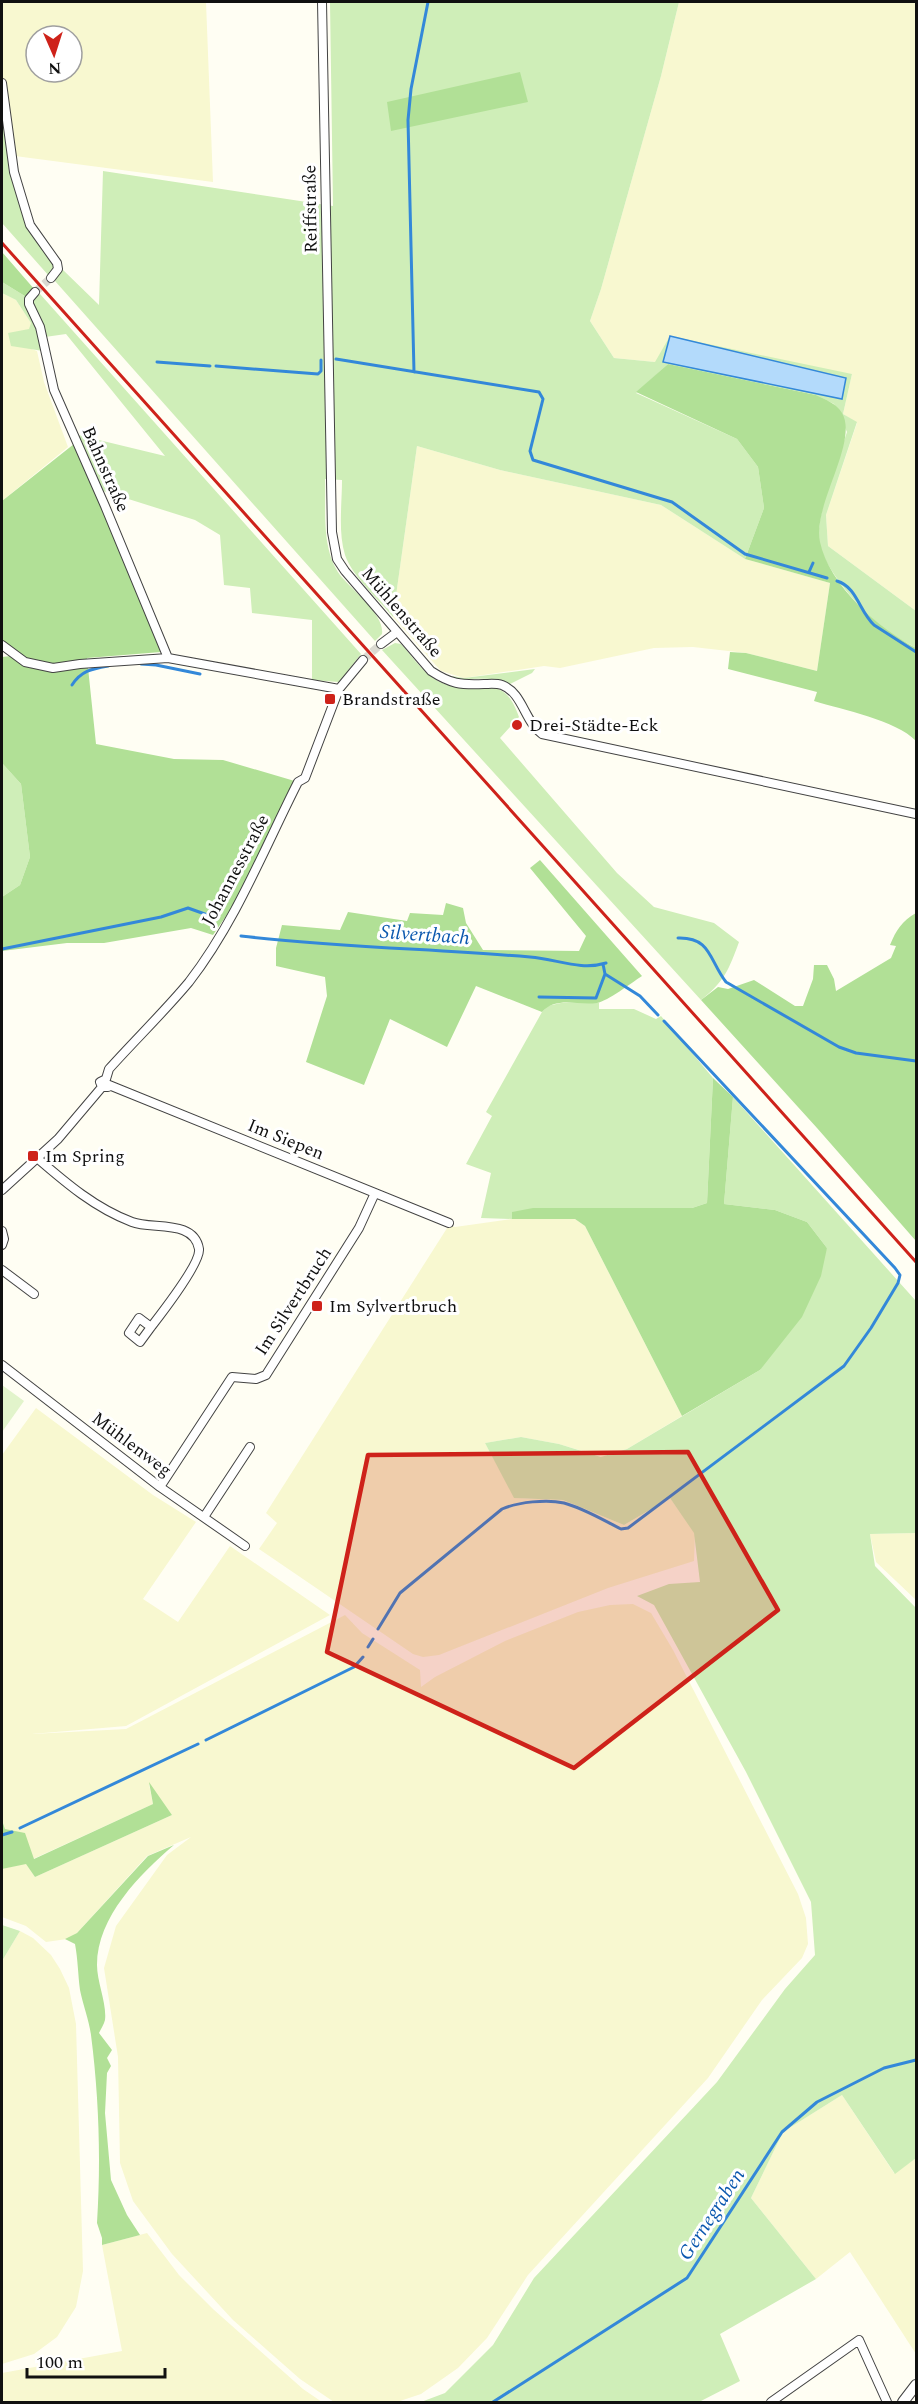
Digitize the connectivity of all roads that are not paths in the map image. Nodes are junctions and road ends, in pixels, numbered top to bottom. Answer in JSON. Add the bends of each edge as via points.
{"nodes":[{"id":1,"x":322,"y":2,"type":"edge"},
{"id":2,"x":2,"y":83,"type":"edge"},
{"id":3,"x":51,"y":278,"type":"dead end"},
{"id":4,"x":35,"y":292,"type":"dead end"},
{"id":5,"x":329,"y":417,"type":"joint"},
{"id":6,"x":397,"y":632,"type":"junction"},
{"id":7,"x":381,"y":644,"type":"tunnel mouth"},
{"id":8,"x":2,"y":645,"type":"edge"},
{"id":9,"x":168,"y":658,"type":"junction"},
{"id":10,"x":363,"y":660,"type":"tunnel mouth"},
{"id":11,"x":339,"y":689,"type":"junction"},
{"id":12,"x":916,"y":814,"type":"edge"},
{"id":13,"x":106,"y":1084,"type":"junction"},
{"id":14,"x":37,"y":1158,"type":"junction"},
{"id":15,"x":2,"y":1190,"type":"edge"},
{"id":16,"x":375,"y":1193,"type":"junction"},
{"id":17,"x":449,"y":1223,"type":"dead end"},
{"id":18,"x":2,"y":1231,"type":"edge"},
{"id":19,"x":2,"y":1245,"type":"edge"},
{"id":20,"x":2,"y":1270,"type":"edge"},
{"id":21,"x":34,"y":1294,"type":"dead end"},
{"id":22,"x":151,"y":1327,"type":"dead end"},
{"id":23,"x":2,"y":1365,"type":"edge"},
{"id":24,"x":250,"y":1447,"type":"dead end"},
{"id":25,"x":160,"y":1487,"type":"junction"},
{"id":26,"x":204,"y":1517,"type":"junction"},
{"id":27,"x":245,"y":1546,"type":"dead end"},
{"id":28,"x":916,"y":2385,"type":"edge"},
{"id":29,"x":771,"y":2403,"type":"edge"},
{"id":30,"x":887,"y":2403,"type":"edge"},
{"id":31,"x":903,"y":2403,"type":"edge"}],
"edges":[{"from":1,"to":5,"type":"street","name":"Reiffstraße"},
{"from":2,"to":3,"type":"street","via":[[14,172],[30,225],[57,263],[58,269]]},
{"from":4,"to":9,"type":"street","name":"Bahnstraße","via":[[29,304],[40,327],[54,390]]},
{"from":5,"to":6,"type":"street","name":"Mühlenstraße","via":[[335,553],[354,584]]},
{"from":6,"to":7,"type":"street"},
{"from":6,"to":12,"type":"street","name":"Mühlenstraße","via":[[431,671],[446,681],[496,684],[512,691],[542,734]]},
{"from":8,"to":9,"type":"street","via":[[25,662],[53,668]]},
{"from":9,"to":11,"type":"street"},
{"from":10,"to":11,"type":"street","name":"Johannesstraße"},
{"from":11,"to":13,"type":"street","name":"Johannesstraße","via":[[305,778],[298,782],[250,883],[189,981],[109,1069]]},
{"from":13,"to":14,"type":"street","name":"Johannesstraße"},
{"from":13,"to":16,"type":"street","name":"Im Siepen"},
{"from":14,"to":15,"type":"street","name":"Johannesstraße"},
{"from":14,"to":22,"type":"street","via":[[86,1198],[134,1223],[178,1228],[193,1236],[200,1251],[196,1263]]},
{"from":16,"to":17,"type":"street","name":"Im Siepen"},
{"from":16,"to":25,"type":"street","name":"Im Silvertbruch","via":[[359,1228],[266,1375],[256,1379],[232,1377]]},
{"from":18,"to":19,"type":"street"},
{"from":20,"to":21,"type":"street"},
{"from":23,"to":25,"type":"street","name":"Mühlenweg"},
{"from":24,"to":26,"type":"street"},
{"from":25,"to":26,"type":"street","name":"Mühlenweg"},
{"from":26,"to":27,"type":"street","name":"Mühlenweg"},
{"from":28,"to":31,"type":"street"},
{"from":29,"to":30,"type":"street","via":[[859,2340]]}]}
